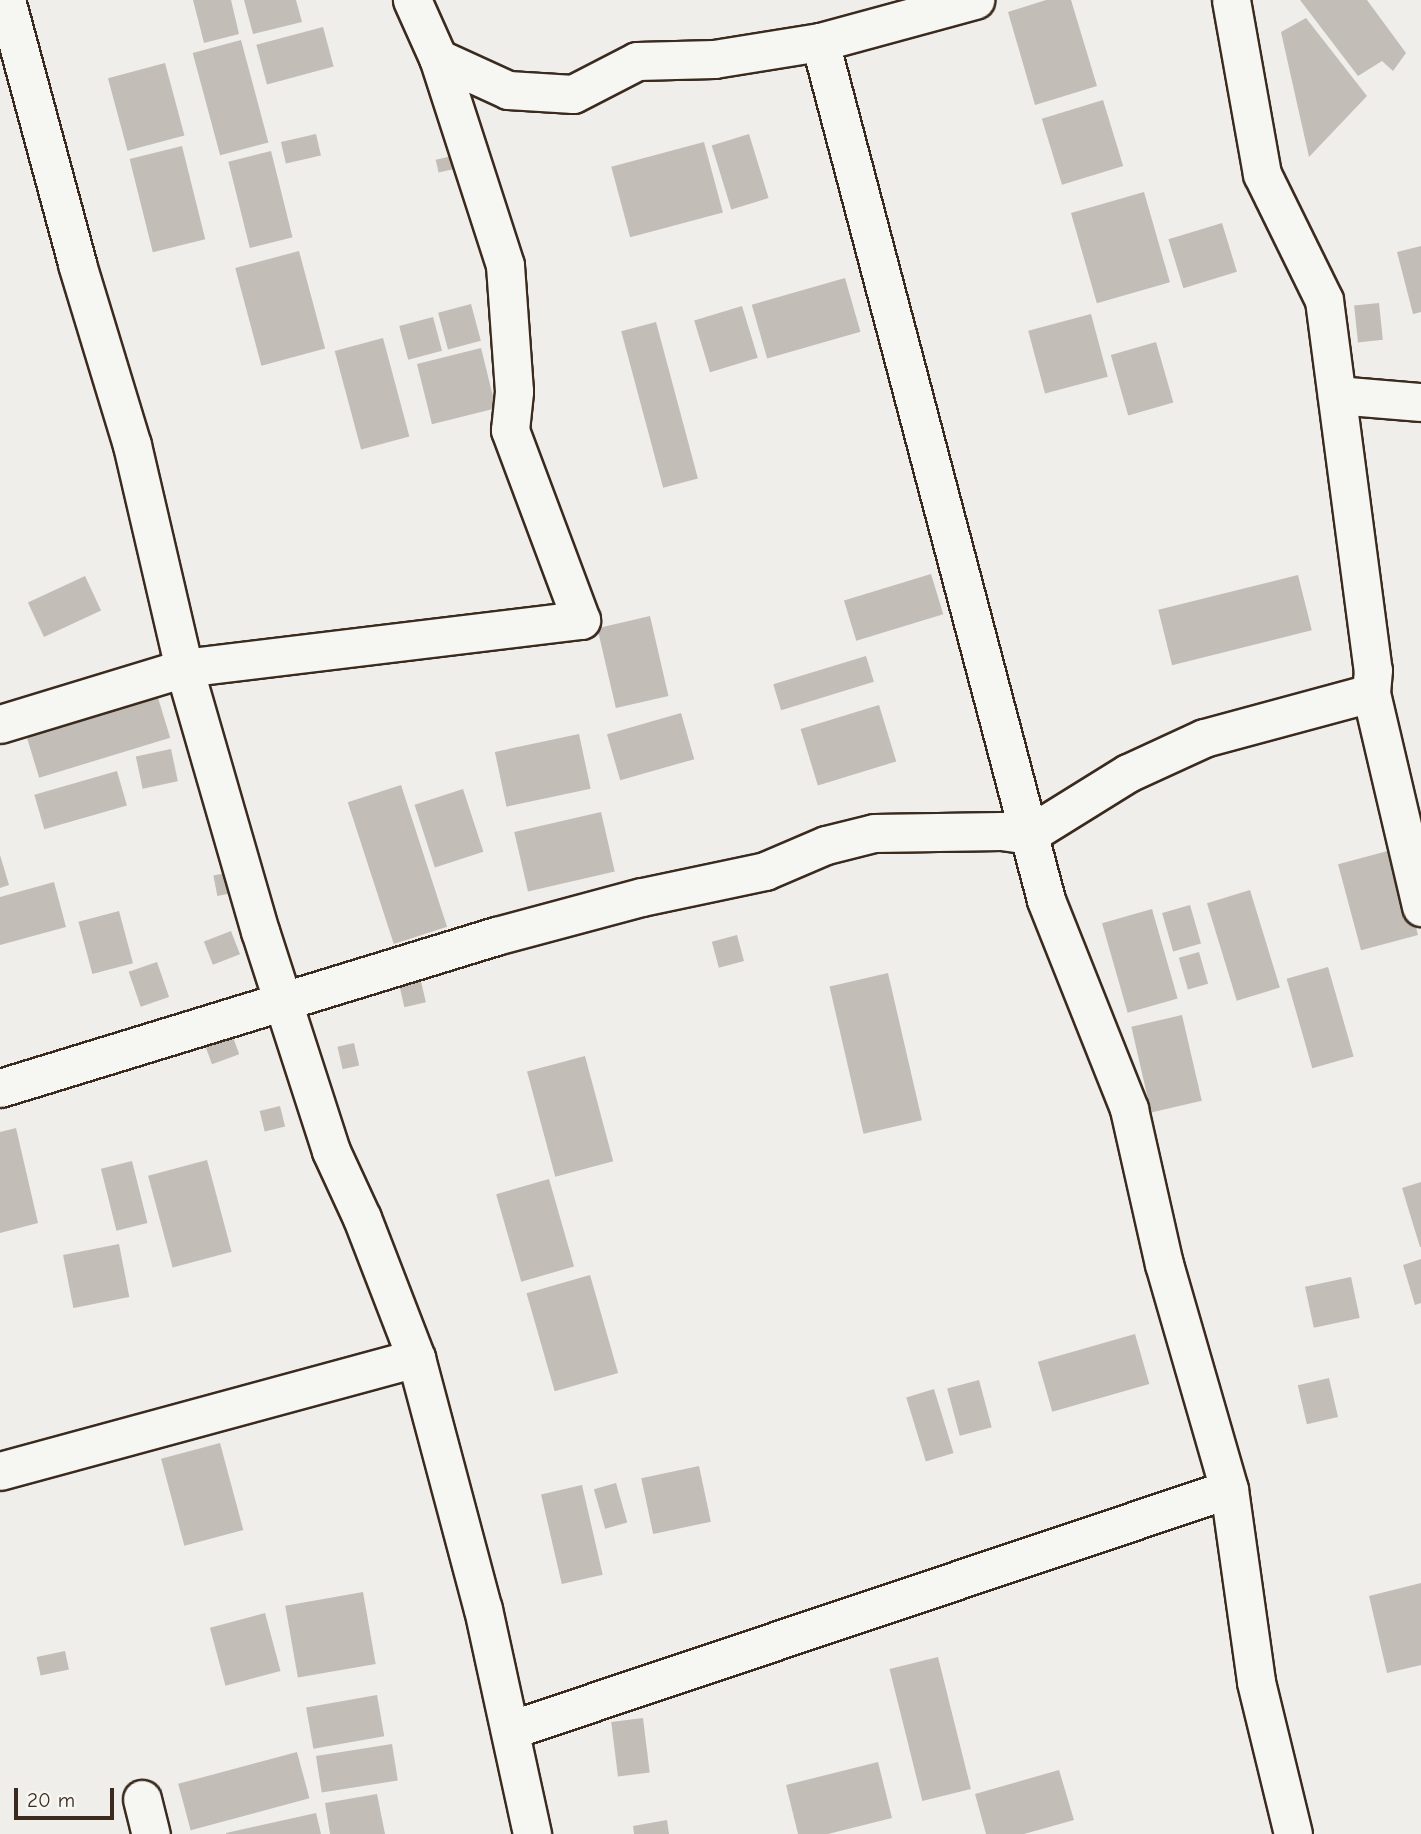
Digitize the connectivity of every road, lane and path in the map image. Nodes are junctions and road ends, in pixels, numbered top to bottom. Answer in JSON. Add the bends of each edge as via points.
{"nodes":[{"id":1,"x":6,"y":0,"type":"edge"},
{"id":2,"x":412,"y":0,"type":"edge"},
{"id":3,"x":975,"y":0,"type":"edge"},
{"id":4,"x":1231,"y":0,"type":"edge"},
{"id":5,"x":820,"y":41,"type":"junction"},
{"id":6,"x":438,"y":58,"type":"junction"},
{"id":7,"x":1337,"y":395,"type":"junction"},
{"id":8,"x":1421,"y":402,"type":"edge"},
{"id":9,"x":184,"y":668,"type":"junction"},
{"id":10,"x":1371,"y":693,"type":"junction"},
{"id":11,"x":0,"y":724,"type":"edge"},
{"id":12,"x":1028,"y":835,"type":"junction"},
{"id":13,"x":1421,"y":907,"type":"edge"},
{"id":14,"x":281,"y":999,"type":"junction"},
{"id":15,"x":0,"y":1088,"type":"edge"},
{"id":16,"x":416,"y":1359,"type":"junction"},
{"id":17,"x":0,"y":1471,"type":"edge"},
{"id":18,"x":1229,"y":1489,"type":"junction"},
{"id":19,"x":510,"y":1730,"type":"junction"},
{"id":20,"x":142,"y":1799,"type":"dead end"},
{"id":21,"x":152,"y":1834,"type":"edge"},
{"id":22,"x":532,"y":1834,"type":"edge"},
{"id":23,"x":1293,"y":1834,"type":"edge"}],
"edges":[{"from":1,"to":9,"type":"street","via":[[77,264],[132,445]]},
{"from":2,"to":6,"type":"street"},
{"from":3,"to":5,"type":"street"},
{"from":4,"to":7,"type":"street","via":[[1262,174],[1324,300]]},
{"from":5,"to":6,"type":"street","via":[[714,59],[637,61],[587,90],[556,95],[508,90]]},
{"from":5,"to":12,"type":"street"},
{"from":6,"to":9,"type":"street","via":[[505,265],[514,391],[510,430],[581,620]]},
{"from":7,"to":8,"type":"street"},
{"from":7,"to":10,"type":"street","via":[[1373,670]]},
{"from":9,"to":11,"type":"street"},
{"from":9,"to":14,"type":"street"},
{"from":10,"to":12,"type":"street","via":[[1204,738],[1128,773]]},
{"from":10,"to":13,"type":"street"},
{"from":12,"to":14,"type":"street","via":[[1001,831],[874,833],[826,845],[765,872],[642,897]]},
{"from":12,"to":18,"type":"street","via":[[1045,900],[1129,1109],[1164,1264]]},
{"from":14,"to":15,"type":"street"},
{"from":14,"to":16,"type":"street","via":[[331,1151]]},
{"from":16,"to":17,"type":"street"},
{"from":16,"to":19,"type":"street","via":[[483,1609]]},
{"from":18,"to":19,"type":"street"},
{"from":18,"to":23,"type":"street","via":[[1256,1682]]},
{"from":19,"to":22,"type":"street"},
{"from":20,"to":21,"type":"street"}]}
